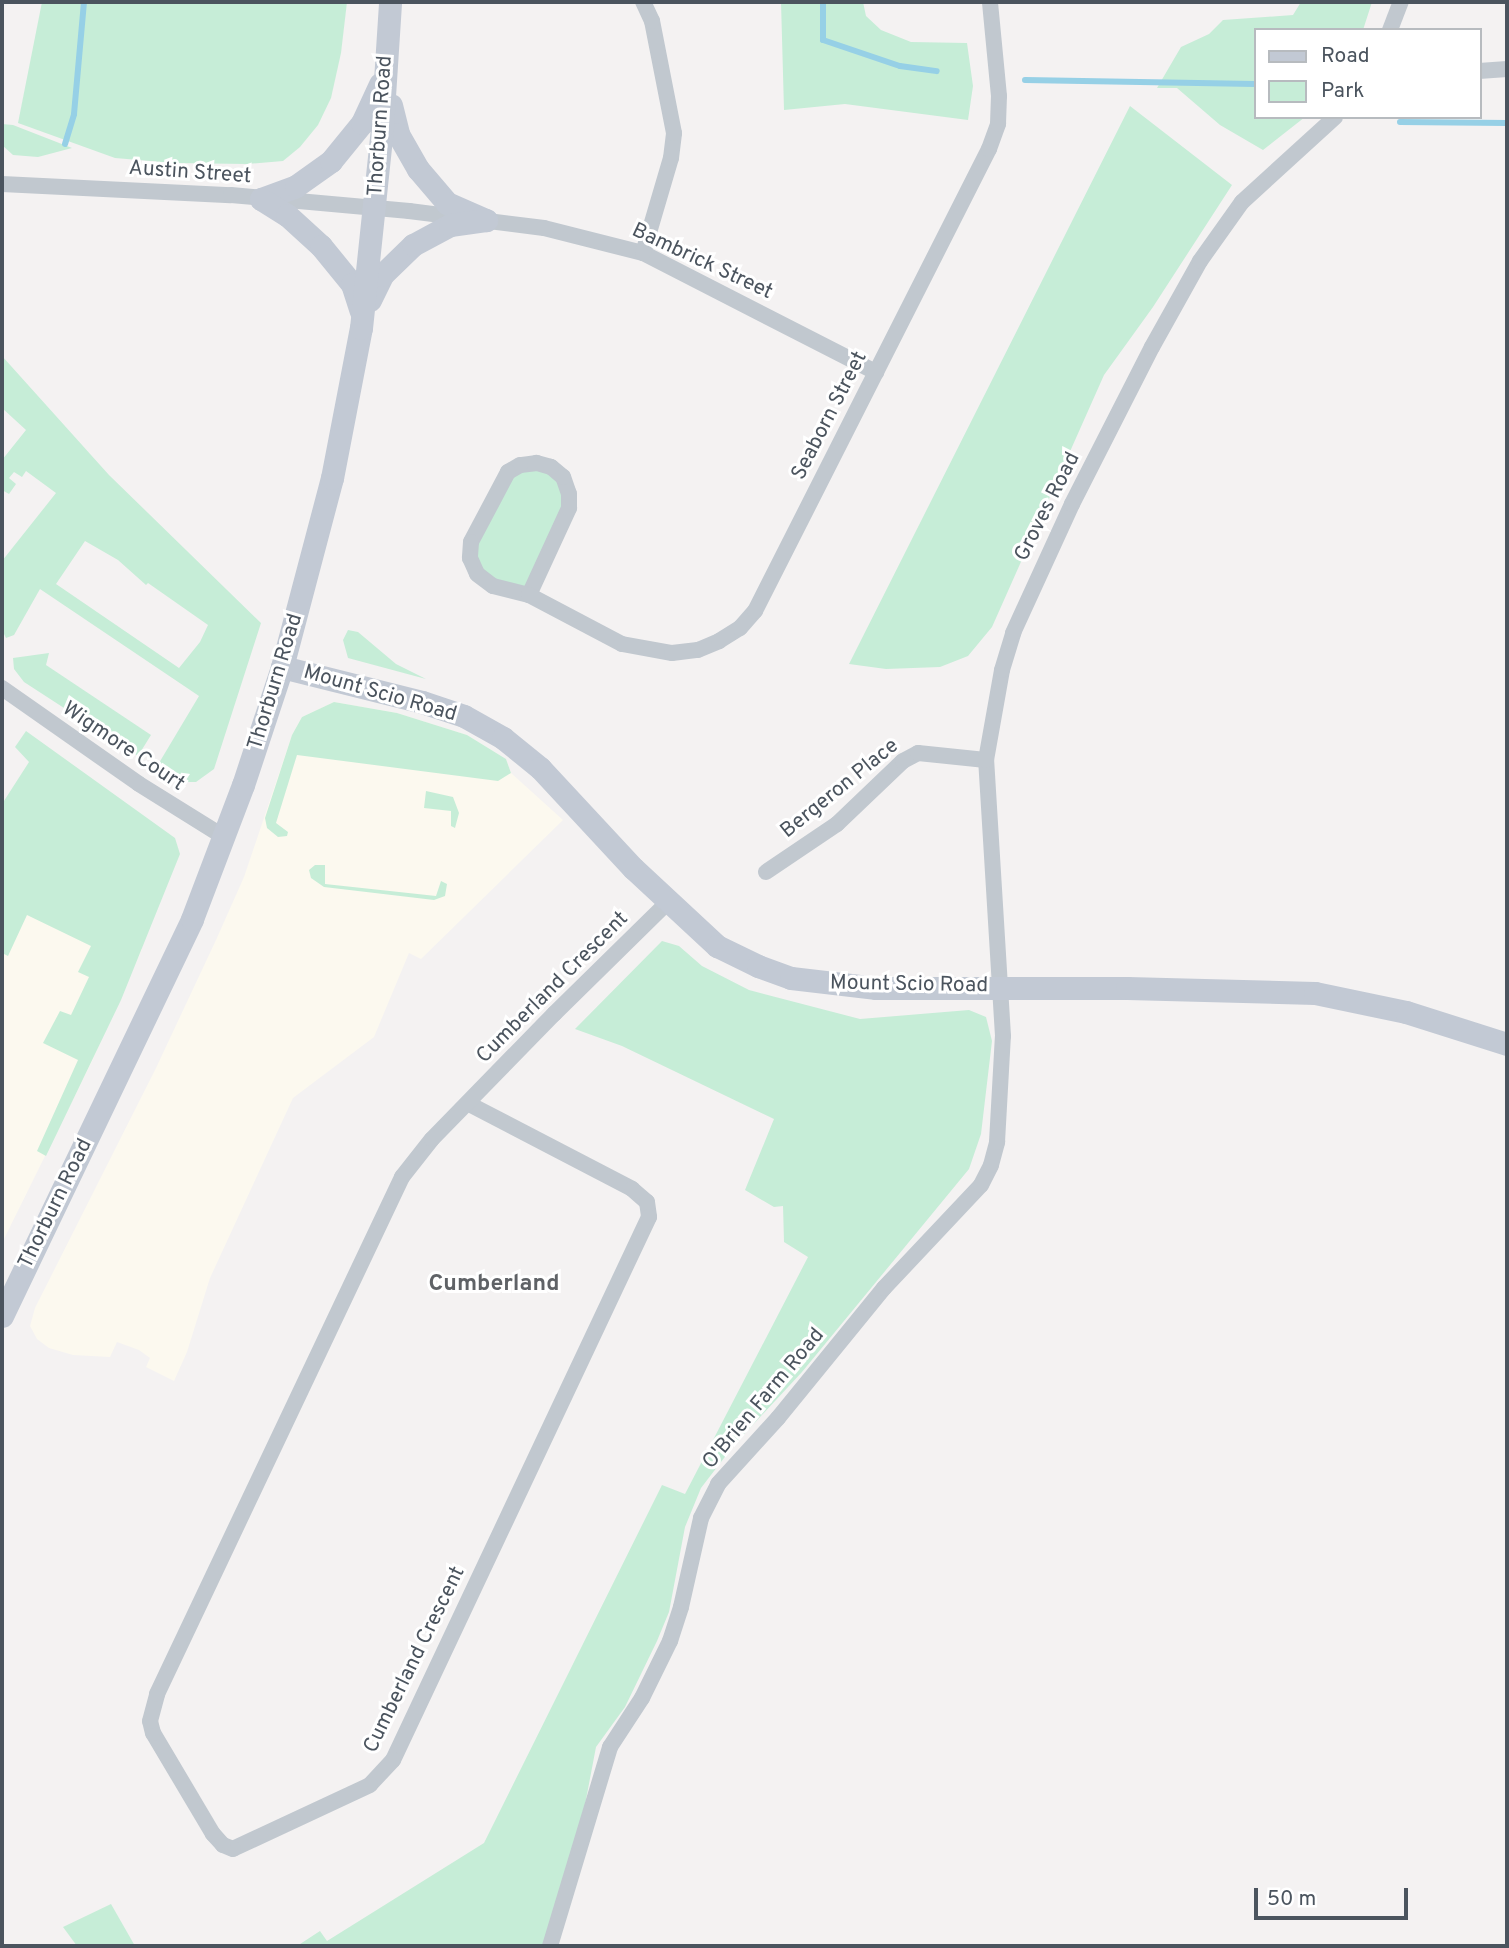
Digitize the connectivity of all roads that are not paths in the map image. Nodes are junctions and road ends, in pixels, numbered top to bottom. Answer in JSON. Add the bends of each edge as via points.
{"nodes":[{"id":1,"x":390,"y":2,"type":"edge"},
{"id":2,"x":643,"y":2,"type":"edge"},
{"id":3,"x":990,"y":2,"type":"edge"},
{"id":4,"x":1401,"y":2,"type":"edge"},
{"id":5,"x":1391,"y":28,"type":"edge"},
{"id":6,"x":1507,"y":69,"type":"edge"},
{"id":7,"x":1481,"y":71,"type":"edge"},
{"id":8,"x":384,"y":75,"type":"junction"},
{"id":9,"x":1333,"y":119,"type":"edge"},
{"id":10,"x":2,"y":184,"type":"edge"},
{"id":11,"x":261,"y":199,"type":"junction"},
{"id":12,"x":374,"y":207,"type":"junction"},
{"id":13,"x":486,"y":220,"type":"junction"},
{"id":14,"x":642,"y":253,"type":"junction"},
{"id":15,"x":363,"y":315,"type":"junction"},
{"id":16,"x":876,"y":372,"type":"junction"},
{"id":17,"x":529,"y":595,"type":"junction"},
{"id":18,"x":282,"y":667,"type":"junction"},
{"id":19,"x":2,"y":688,"type":"edge"},
{"id":20,"x":986,"y":760,"type":"junction"},
{"id":21,"x":224,"y":837,"type":"junction"},
{"id":22,"x":766,"y":872,"type":"dead end"},
{"id":23,"x":668,"y":902,"type":"junction"},
{"id":24,"x":1000,"y":987,"type":"junction"},
{"id":25,"x":1507,"y":1044,"type":"edge"},
{"id":26,"x":469,"y":1104,"type":"junction"},
{"id":27,"x":2,"y":1316,"type":"edge"},
{"id":28,"x":550,"y":1946,"type":"edge"}],
"edges":[{"from":1,"to":8,"type":"main road","name":"Thorburn Road"},
{"from":2,"to":14,"type":"street","via":[[652,21],[674,133],[671,158]]},
{"from":3,"to":16,"type":"street","name":"Seaborn Street","via":[[998,124]]},
{"from":4,"to":5,"type":"street"},
{"from":6,"to":7,"type":"street"},
{"from":8,"to":11,"type":"main road","via":[[362,123],[331,160],[296,186]]},
{"from":8,"to":12,"type":"main road","name":"Thorburn Road"},
{"from":8,"to":13,"type":"main road","via":[[398,134],[418,169],[447,202]]},
{"from":9,"to":20,"type":"street","name":"Groves Road","via":[[1236,209],[1200,261],[1152,347],[1018,621],[1002,670]]},
{"from":10,"to":11,"type":"street","name":"Austin Street"},
{"from":11,"to":12,"type":"street","name":"Austin Street"},
{"from":11,"to":15,"type":"main road","via":[[329,254],[352,284]]},
{"from":12,"to":13,"type":"street","name":"Bambrick Street"},
{"from":12,"to":15,"type":"main road","name":"Thorburn Road"},
{"from":13,"to":14,"type":"street","name":"Bambrick Street","via":[[544,228]]},
{"from":13,"to":15,"type":"main road","via":[[450,225],[414,246],[382,275]]},
{"from":14,"to":16,"type":"street","name":"Bambrick Street"},
{"from":15,"to":18,"type":"main road","name":"Thorburn Road","via":[[332,478]]},
{"from":16,"to":17,"type":"street","name":"Seaborn Street","via":[[755,611],[719,642],[671,653],[644,650]]},
{"from":17,"to":17,"type":"street","name":"Seaborn Street","via":[[493,586],[478,574],[470,558],[471,542],[508,472],[537,463],[563,477],[569,508]]},
{"from":18,"to":21,"type":"main road","name":"Thorburn Road"},
{"from":18,"to":23,"type":"main road","name":"Mount Scio Road","via":[[422,702],[464,716],[503,738],[540,768]]},
{"from":19,"to":21,"type":"street","name":"Wigmore Court"},
{"from":20,"to":22,"type":"street","name":"Bergeron Place","via":[[918,753],[903,761],[842,820]]},
{"from":20,"to":24,"type":"street","name":"Groves Road"},
{"from":21,"to":27,"type":"main road","name":"Thorburn Road","via":[[145,1022]]},
{"from":23,"to":24,"type":"main road","name":"Mount Scio Road","via":[[717,946],[791,978],[876,988]]},
{"from":23,"to":26,"type":"street","name":"Cumberland Crescent"},
{"from":24,"to":25,"type":"main road","name":"Mount Scio Road","via":[[1315,993],[1406,1012]]},
{"from":24,"to":28,"type":"street","name":"O'Brien Farm Road","via":[[1003,1036],[997,1142],[991,1165],[981,1185],[884,1288],[718,1484],[702,1518],[670,1641],[642,1698],[610,1747]]},
{"from":26,"to":26,"type":"street","name":"Cumberland Crescent","via":[[632,1189],[647,1202],[649,1217],[393,1760],[370,1785],[233,1849],[213,1833],[153,1733],[152,1707],[390,1199],[418,1156]]}]}
